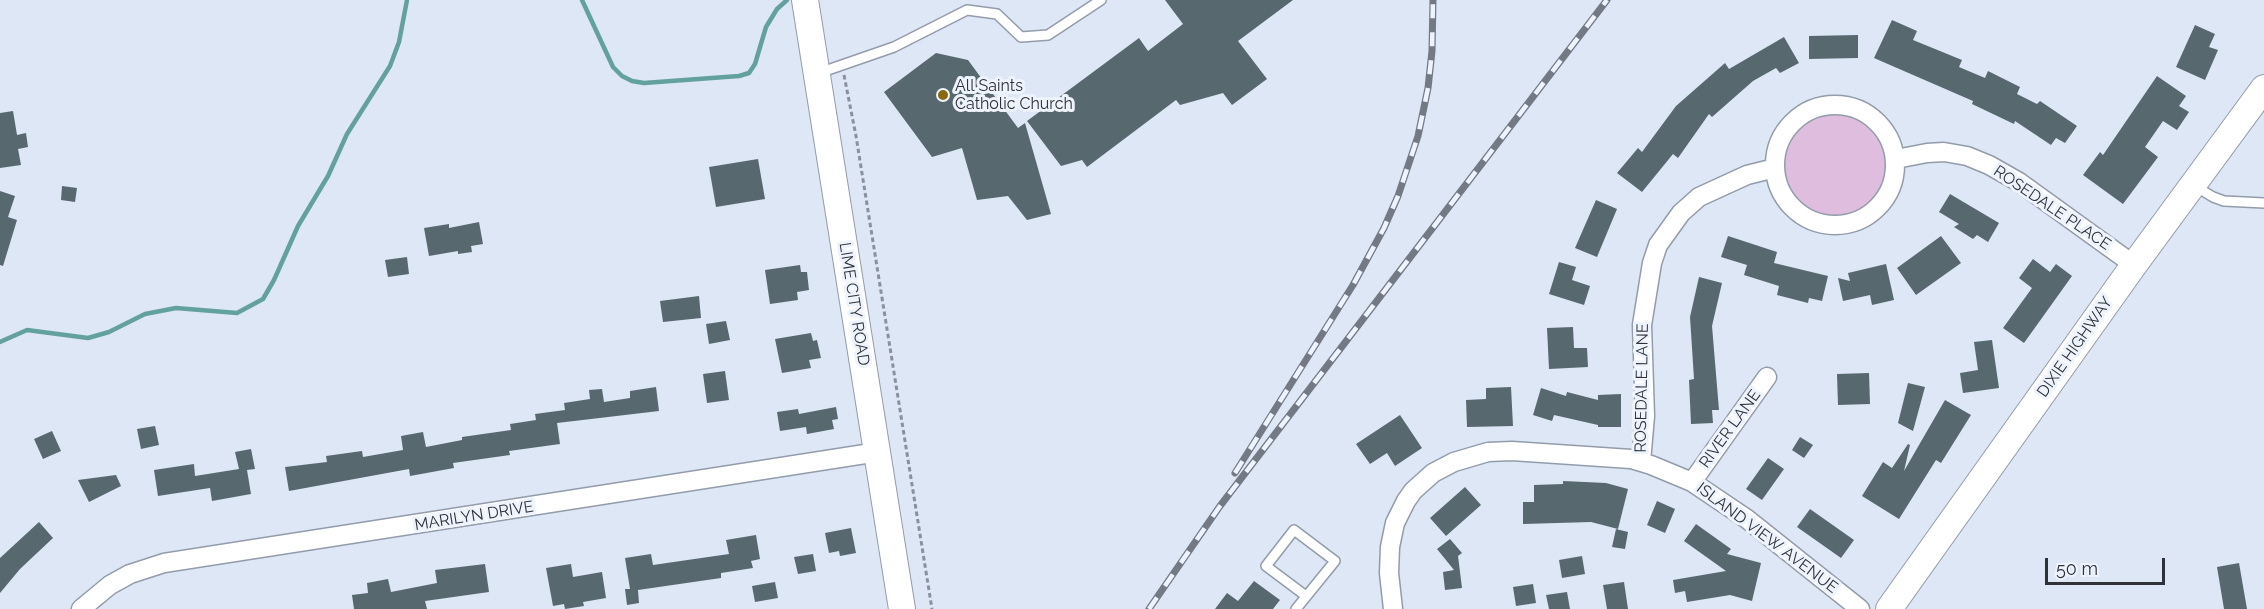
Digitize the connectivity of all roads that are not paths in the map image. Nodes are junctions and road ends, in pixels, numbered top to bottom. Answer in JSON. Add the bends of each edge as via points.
{"nodes":[{"id":1,"x":1101,"y":0,"type":"edge"},
{"id":2,"x":805,"y":3,"type":"edge"},
{"id":3,"x":816,"y":74,"type":"junction"},
{"id":4,"x":2264,"y":87,"type":"edge"},
{"id":5,"x":1896,"y":159,"type":"junction"},
{"id":6,"x":1775,"y":168,"type":"junction"},
{"id":7,"x":2193,"y":184,"type":"junction"},
{"id":8,"x":2264,"y":203,"type":"edge"},
{"id":9,"x":2134,"y":265,"type":"junction"},
{"id":10,"x":1767,"y":377,"type":"dead end"},
{"id":11,"x":878,"y":452,"type":"junction"},
{"id":12,"x":1641,"y":462,"type":"junction"},
{"id":13,"x":1692,"y":482,"type":"junction"},
{"id":14,"x":1306,"y":596,"type":"junction"},
{"id":15,"x":81,"y":609,"type":"edge"},
{"id":16,"x":902,"y":609,"type":"edge"},
{"id":17,"x":1296,"y":609,"type":"edge"},
{"id":18,"x":1393,"y":609,"type":"edge"},
{"id":19,"x":1860,"y":609,"type":"edge"},
{"id":20,"x":1889,"y":609,"type":"edge"}],
"edges":[{"from":1,"to":3,"type":"lane","via":[[1048,34],[1021,37],[997,14],[967,10],[894,47]]},
{"from":2,"to":3,"type":"main road","name":"LIME CITY ROAD"},
{"from":3,"to":11,"type":"main road","name":"LIME CITY ROAD"},
{"from":4,"to":7,"type":"main road","name":"DIXIE HIGHWAY"},
{"from":5,"to":6,"type":"street","via":[[1886,132],[1868,114],[1833,105],[1809,111],[1789,127],[1777,150]]},
{"from":5,"to":6,"type":"street","via":[[1888,194],[1881,204],[1873,212],[1840,225],[1823,223],[1797,211],[1783,194]]},
{"from":5,"to":9,"type":"street","name":"ROSEDALE PLACE","via":[[1944,152],[1989,165],[2019,182]]},
{"from":6,"to":12,"type":"street","name":"ROSEDALE LANE","via":[[1748,175],[1699,198],[1681,213],[1658,244],[1642,325],[1645,416]]},
{"from":7,"to":8,"type":"lane","via":[[2224,201]]},
{"from":7,"to":9,"type":"main road","name":"DIXIE HIGHWAY"},
{"from":9,"to":20,"type":"main road","name":"DIXIE HIGHWAY"},
{"from":10,"to":13,"type":"street","name":"RIVER LANE"},
{"from":11,"to":15,"type":"street","name":"MARILYN DRIVE","via":[[176,561],[130,574]]},
{"from":11,"to":16,"type":"main road","name":"LIME CITY ROAD"},
{"from":12,"to":13,"type":"street","name":"ISLAND VIEW AVENUE"},
{"from":12,"to":18,"type":"street","name":"ISLAND VIEW AVENUE","via":[[1548,452],[1500,452],[1465,457],[1433,473],[1413,491],[1395,523],[1389,573]]},
{"from":13,"to":19,"type":"street","name":"ISLAND VIEW AVENUE","via":[[1747,519]]},
{"from":14,"to":14,"type":"lane","via":[[1335,561],[1294,530],[1266,566]]},
{"from":14,"to":17,"type":"lane"}]}
